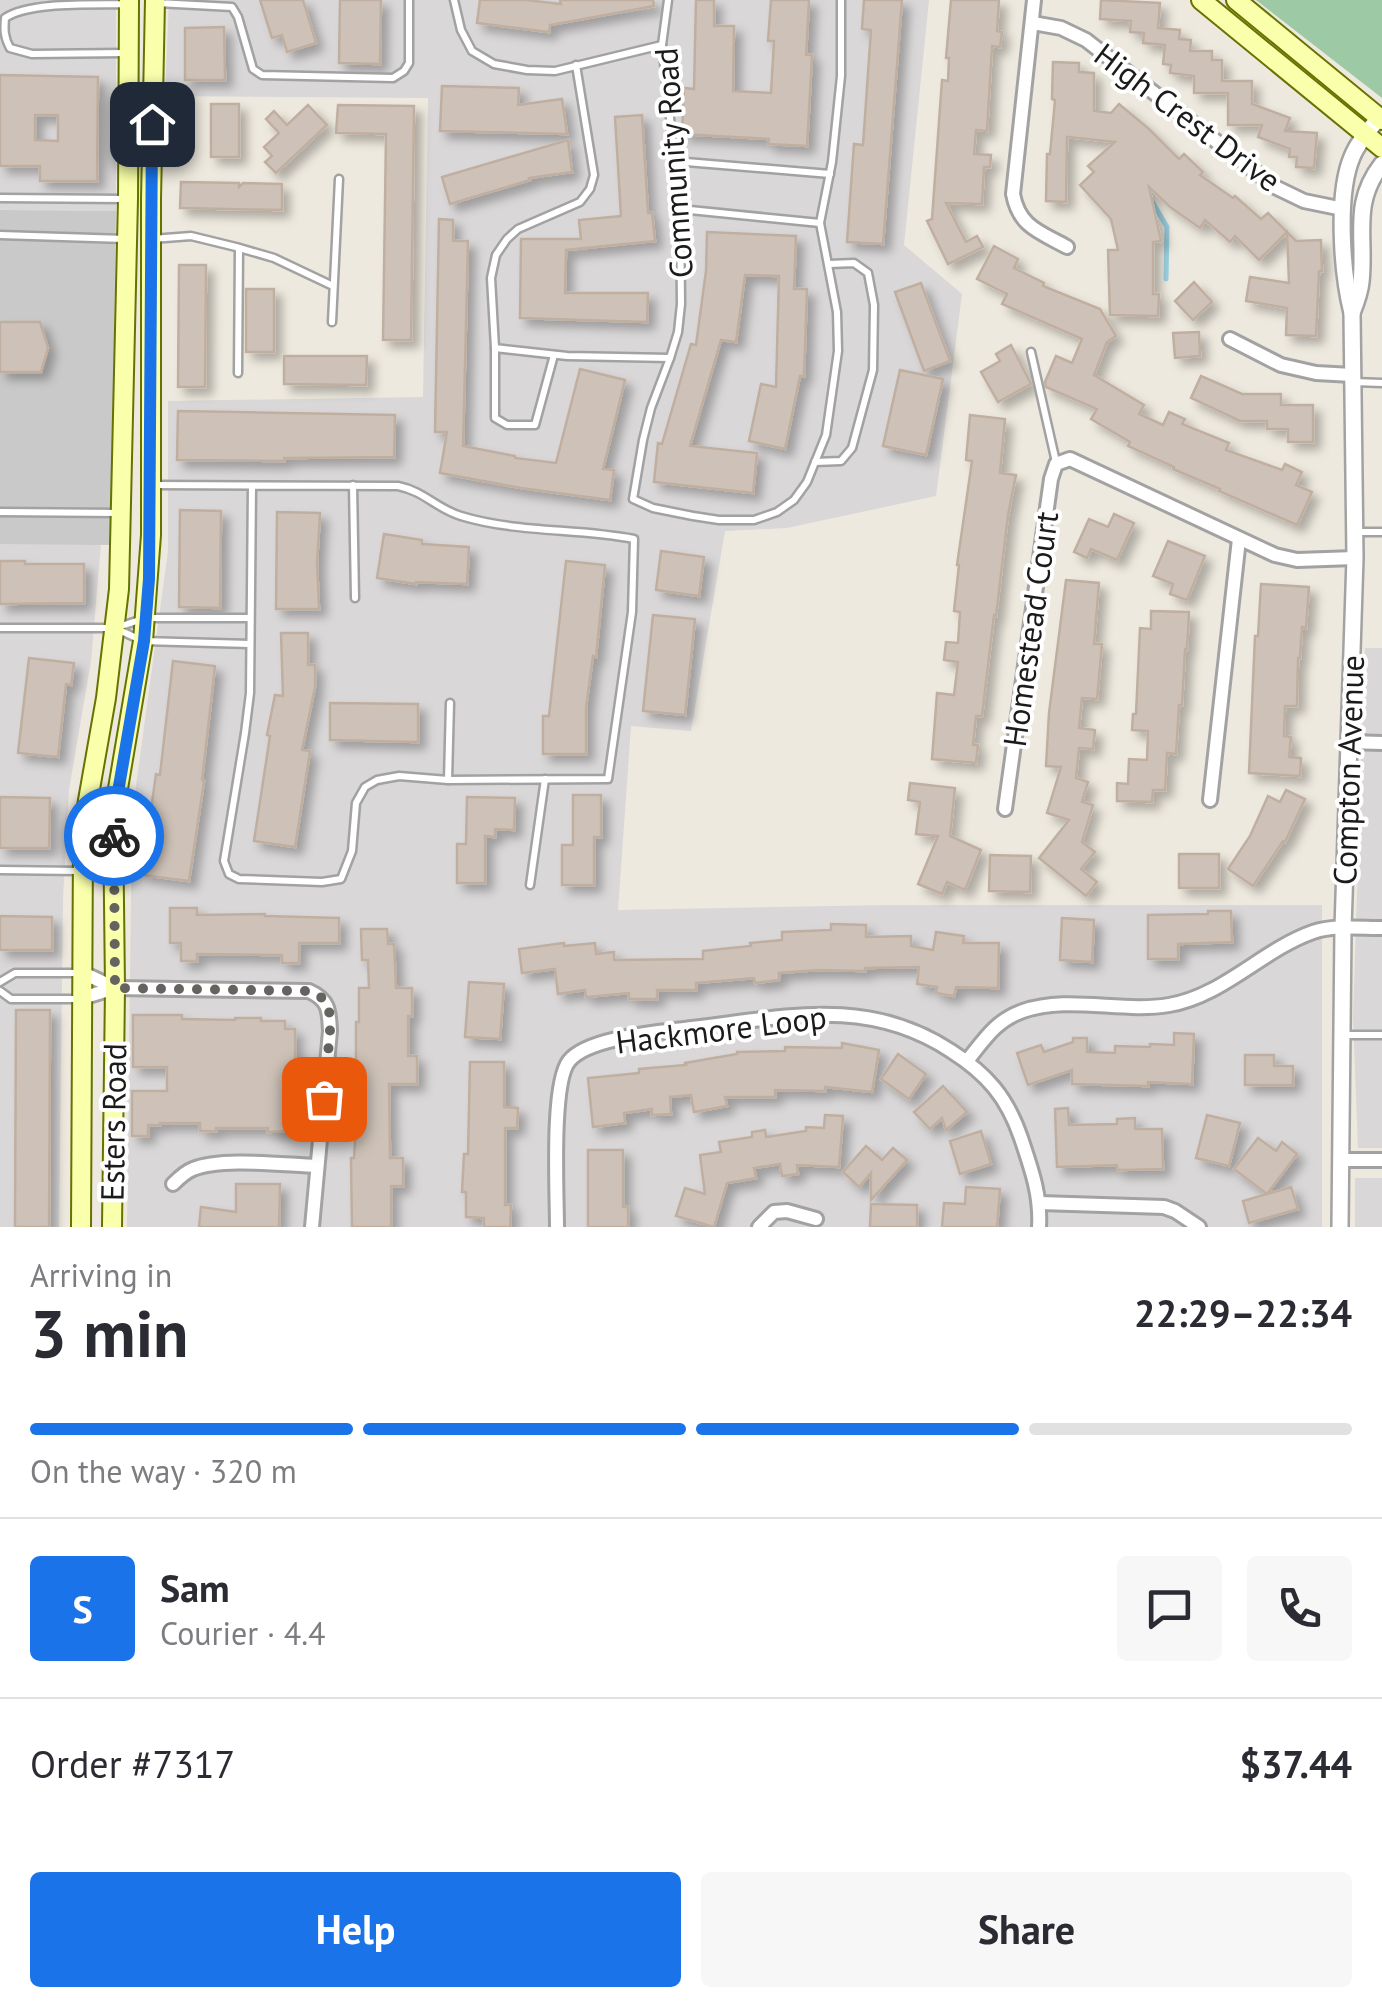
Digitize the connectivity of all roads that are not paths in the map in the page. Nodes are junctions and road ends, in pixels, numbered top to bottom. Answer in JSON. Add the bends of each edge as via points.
{"nodes":[{"id":1,"x":409,"y":0,"type":"edge"},
{"id":2,"x":454,"y":0,"type":"edge"},
{"id":3,"x":668,"y":0,"type":"edge"},
{"id":4,"x":841,"y":0,"type":"edge"},
{"id":5,"x":1034,"y":0,"type":"edge"},
{"id":6,"x":1201,"y":0,"type":"edge"},
{"id":7,"x":1236,"y":0,"type":"edge"},
{"id":8,"x":129,"y":2,"type":"edge"},
{"id":9,"x":154,"y":2,"type":"edge"},
{"id":10,"x":1033,"y":23,"type":"junction"},
{"id":11,"x":662,"y":45,"type":"junction"},
{"id":12,"x":128,"y":52,"type":"junction"},
{"id":13,"x":576,"y":65,"type":"junction"},
{"id":14,"x":1381,"y":119,"type":"edge"},
{"id":15,"x":1365,"y":135,"type":"junction"},
{"id":16,"x":1382,"y":148,"type":"edge"},
{"id":17,"x":674,"y":161,"type":"junction"},
{"id":18,"x":1382,"y":164,"type":"edge"},
{"id":19,"x":830,"y":174,"type":"junction"},
{"id":20,"x":340,"y":179,"type":"dead end"},
{"id":21,"x":0,"y":198,"type":"edge"},
{"id":22,"x":128,"y":199,"type":"junction"},
{"id":23,"x":680,"y":209,"type":"junction"},
{"id":24,"x":1343,"y":209,"type":"junction"},
{"id":25,"x":820,"y":223,"type":"junction"},
{"id":26,"x":0,"y":235,"type":"edge"},
{"id":27,"x":127,"y":239,"type":"junction"},
{"id":28,"x":151,"y":239,"type":"junction"},
{"id":29,"x":1067,"y":247,"type":"dead end"},
{"id":30,"x":239,"y":248,"type":"junction"},
{"id":31,"x":828,"y":264,"type":"junction"},
{"id":32,"x":334,"y":286,"type":"junction"},
{"id":33,"x":1352,"y":313,"type":"junction"},
{"id":34,"x":332,"y":322,"type":"dead end"},
{"id":35,"x":1230,"y":339,"type":"dead end"},
{"id":36,"x":495,"y":348,"type":"junction"},
{"id":37,"x":1030,"y":352,"type":"dead end"},
{"id":38,"x":554,"y":355,"type":"junction"},
{"id":39,"x":670,"y":358,"type":"junction"},
{"id":40,"x":238,"y":373,"type":"dead end"},
{"id":41,"x":1353,"y":378,"type":"junction"},
{"id":42,"x":1382,"y":383,"type":"edge"},
{"id":43,"x":1063,"y":461,"type":"junction"},
{"id":44,"x":815,"y":462,"type":"junction"},
{"id":45,"x":151,"y":485,"type":"junction"},
{"id":46,"x":353,"y":485,"type":"junction"},
{"id":47,"x":252,"y":486,"type":"junction"},
{"id":48,"x":0,"y":512,"type":"edge"},
{"id":49,"x":121,"y":514,"type":"junction"},
{"id":50,"x":1355,"y":532,"type":"junction"},
{"id":51,"x":1382,"y":532,"type":"edge"},
{"id":52,"x":1239,"y":539,"type":"junction"},
{"id":53,"x":1355,"y":558,"type":"junction"},
{"id":54,"x":355,"y":598,"type":"dead end"},
{"id":55,"x":146,"y":618,"type":"junction"},
{"id":56,"x":250,"y":618,"type":"junction"},
{"id":57,"x":0,"y":628,"type":"edge"},
{"id":58,"x":115,"y":628,"type":"junction"},
{"id":59,"x":144,"y":641,"type":"junction"},
{"id":60,"x":250,"y":644,"type":"junction"},
{"id":61,"x":450,"y":704,"type":"dead end"},
{"id":62,"x":1348,"y":742,"type":"junction"},
{"id":63,"x":1382,"y":743,"type":"edge"},
{"id":64,"x":545,"y":779,"type":"junction"},
{"id":65,"x":448,"y":780,"type":"junction"},
{"id":66,"x":1210,"y":800,"type":"dead end"},
{"id":67,"x":1006,"y":809,"type":"dead end"},
{"id":68,"x":0,"y":870,"type":"edge"},
{"id":69,"x":83,"y":871,"type":"junction"},
{"id":70,"x":530,"y":885,"type":"dead end"},
{"id":71,"x":1342,"y":928,"type":"junction"},
{"id":72,"x":1382,"y":928,"type":"edge"},
{"id":73,"x":83,"y":974,"type":"junction"},
{"id":74,"x":0,"y":982,"type":"edge"},
{"id":75,"x":115,"y":988,"type":"junction"},
{"id":76,"x":0,"y":991,"type":"edge"},
{"id":77,"x":82,"y":998,"type":"junction"},
{"id":78,"x":1382,"y":1034,"type":"edge"},
{"id":79,"x":1342,"y":1035,"type":"junction"},
{"id":80,"x":967,"y":1062,"type":"junction"},
{"id":81,"x":1341,"y":1160,"type":"junction"},
{"id":82,"x":1382,"y":1160,"type":"edge"},
{"id":83,"x":317,"y":1166,"type":"junction"},
{"id":84,"x":173,"y":1184,"type":"dead end"},
{"id":85,"x":1040,"y":1202,"type":"junction"},
{"id":86,"x":816,"y":1219,"type":"dead end"},
{"id":87,"x":81,"y":1227,"type":"edge"},
{"id":88,"x":112,"y":1227,"type":"edge"},
{"id":89,"x":312,"y":1227,"type":"edge"},
{"id":90,"x":557,"y":1227,"type":"edge"},
{"id":91,"x":759,"y":1227,"type":"edge"},
{"id":92,"x":1039,"y":1227,"type":"edge"},
{"id":93,"x":1199,"y":1227,"type":"edge"},
{"id":94,"x":1340,"y":1227,"type":"edge"}],
"edges":[{"from":1,"to":9,"type":"lane","via":[[409,63],[393,78],[262,75],[253,69],[232,7]]},
{"from":2,"to":13,"type":"lane","via":[[472,51],[494,64],[555,72]]},
{"from":3,"to":11,"type":"lane","name":"Community Road"},
{"from":4,"to":19,"type":"lane","via":[[842,76]]},
{"from":5,"to":10,"type":"street"},
{"from":6,"to":15,"type":"main road"},
{"from":7,"to":14,"type":"main road"},
{"from":8,"to":9,"type":"main road"},
{"from":8,"to":12,"type":"main road","name":"Esters Road"},
{"from":8,"to":12,"type":"lane","via":[[16,11],[4,28],[10,48],[32,54]]},
{"from":9,"to":28,"type":"main road","name":"Esters Road"},
{"from":10,"to":24,"type":"street","name":"High Crest Drive","via":[[1086,40],[1275,187]]},
{"from":10,"to":29,"type":"street","via":[[1013,194],[1020,218]]},
{"from":11,"to":13,"type":"lane"},
{"from":11,"to":17,"type":"lane","name":"Community Road"},
{"from":12,"to":22,"type":"main road","name":"Esters Road"},
{"from":13,"to":36,"type":"lane","via":[[590,136],[590,190],[580,202],[518,229],[496,255]]},
{"from":14,"to":15,"type":"street","name":"Compton Avenue"},
{"from":15,"to":16,"type":"main road"},
{"from":15,"to":24,"type":"street","name":"Compton Avenue","via":[[1346,171]]},
{"from":17,"to":19,"type":"lane"},
{"from":17,"to":23,"type":"lane","name":"Community Road"},
{"from":18,"to":33,"type":"street","name":"Compton Avenue","via":[[1362,210],[1362,285]]},
{"from":19,"to":25,"type":"lane"},
{"from":20,"to":32,"type":"lane"},
{"from":21,"to":22,"type":"lane"},
{"from":22,"to":27,"type":"main road","name":"Esters Road"},
{"from":23,"to":25,"type":"lane"},
{"from":23,"to":39,"type":"lane","name":"Community Road","via":[[681,304]]},
{"from":24,"to":33,"type":"street","name":"Compton Avenue"},
{"from":25,"to":31,"type":"lane"},
{"from":26,"to":27,"type":"lane"},
{"from":27,"to":28,"type":"main road"},
{"from":27,"to":49,"type":"main road","name":"Esters Road"},
{"from":28,"to":30,"type":"lane","via":[[190,236]]},
{"from":28,"to":45,"type":"main road","name":"Esters Road"},
{"from":30,"to":32,"type":"lane"},
{"from":30,"to":40,"type":"lane"},
{"from":31,"to":44,"type":"lane","via":[[838,351],[826,434]]},
{"from":31,"to":44,"type":"lane","via":[[854,264],[868,272],[873,370],[852,448],[841,461]]},
{"from":32,"to":34,"type":"lane"},
{"from":33,"to":41,"type":"street","name":"Compton Avenue"},
{"from":35,"to":41,"type":"street","via":[[1281,365]]},
{"from":36,"to":38,"type":"lane"},
{"from":36,"to":38,"type":"lane","via":[[496,418],[507,426],[534,426]]},
{"from":37,"to":43,"type":"lane"},
{"from":38,"to":39,"type":"lane"},
{"from":39,"to":44,"type":"lane","name":"Community Road","via":[[651,408],[633,500],[693,516],[754,520],[794,500]]},
{"from":41,"to":42,"type":"lane"},
{"from":41,"to":50,"type":"street","name":"Compton Avenue"},
{"from":43,"to":52,"type":"street"},
{"from":43,"to":67,"type":"street","name":"Homestead Court","via":[[1051,479]]},
{"from":45,"to":47,"type":"lane"},
{"from":45,"to":55,"type":"main road","name":"Esters Road"},
{"from":46,"to":47,"type":"lane"},
{"from":46,"to":54,"type":"lane"},
{"from":46,"to":64,"type":"lane","via":[[414,489],[459,516],[634,539],[632,612],[608,779]]},
{"from":47,"to":56,"type":"lane"},
{"from":48,"to":49,"type":"lane"},
{"from":49,"to":58,"type":"main road","name":"Esters Road"},
{"from":50,"to":51,"type":"lane"},
{"from":50,"to":53,"type":"street","name":"Compton Avenue"},
{"from":52,"to":53,"type":"street","via":[[1297,560]]},
{"from":52,"to":66,"type":"street"},
{"from":53,"to":62,"type":"street","name":"Compton Avenue"},
{"from":55,"to":56,"type":"lane"},
{"from":55,"to":58,"type":"lane"},
{"from":55,"to":59,"type":"main road","name":"Esters Road"},
{"from":56,"to":60,"type":"lane"},
{"from":57,"to":58,"type":"lane"},
{"from":58,"to":59,"type":"lane"},
{"from":58,"to":69,"type":"main road","name":"Esters Road","via":[[86,806]]},
{"from":59,"to":60,"type":"lane"},
{"from":59,"to":75,"type":"main road","name":"Esters Road","via":[[114,818]]},
{"from":60,"to":65,"type":"lane","via":[[250,693],[224,861],[228,874],[341,879],[365,787],[399,776]]},
{"from":61,"to":65,"type":"lane"},
{"from":62,"to":63,"type":"street"},
{"from":62,"to":71,"type":"street","name":"Compton Avenue"},
{"from":64,"to":65,"type":"lane"},
{"from":64,"to":70,"type":"lane"},
{"from":68,"to":69,"type":"lane"},
{"from":69,"to":73,"type":"main road","name":"Esters Road"},
{"from":71,"to":72,"type":"street"},
{"from":71,"to":79,"type":"street","name":"Compton Avenue"},
{"from":71,"to":80,"type":"street","via":[[1316,931],[1172,1004],[1050,1004],[1019,1012],[990,1031]]},
{"from":73,"to":74,"type":"lane","via":[[15,973]]},
{"from":73,"to":75,"type":"street"},
{"from":73,"to":77,"type":"main road","name":"Esters Road"},
{"from":75,"to":77,"type":"street"},
{"from":75,"to":83,"type":"street","via":[[320,996],[329,1006],[330,1031]]},
{"from":75,"to":88,"type":"main road","name":"Esters Road"},
{"from":76,"to":77,"type":"lane","via":[[11,999]]},
{"from":77,"to":87,"type":"main road","name":"Esters Road"},
{"from":78,"to":79,"type":"lane"},
{"from":79,"to":81,"type":"street","name":"Compton Avenue"},
{"from":80,"to":85,"type":"street","name":"Hackmore Loop","via":[[1013,1115]]},
{"from":80,"to":90,"type":"street","name":"Hackmore Loop","via":[[932,1038],[855,1014],[774,1018],[602,1043],[578,1053],[561,1077]]},
{"from":81,"to":82,"type":"street"},
{"from":81,"to":94,"type":"street","name":"Compton Avenue"},
{"from":83,"to":84,"type":"street","via":[[204,1166]]},
{"from":83,"to":89,"type":"street"},
{"from":85,"to":92,"type":"street","name":"Hackmore Loop"},
{"from":85,"to":93,"type":"street","via":[[1164,1207]]},
{"from":86,"to":91,"type":"street","via":[[774,1212]]}]}
